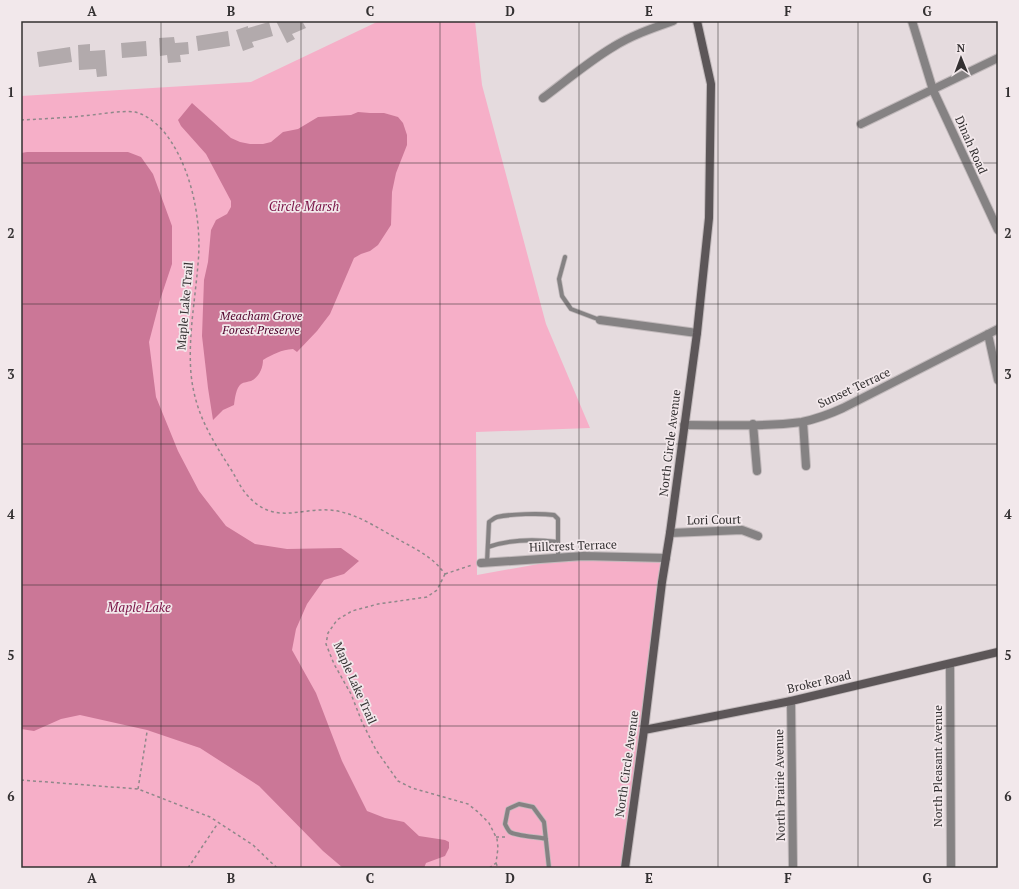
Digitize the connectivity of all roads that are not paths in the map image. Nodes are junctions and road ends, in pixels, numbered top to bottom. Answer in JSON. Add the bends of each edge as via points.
{"nodes":[{"id":1,"x":673,"y":21,"type":"edge"},
{"id":2,"x":697,"y":21,"type":"edge"},
{"id":3,"x":912,"y":21,"type":"edge"},
{"id":4,"x":998,"y":58,"type":"edge"},
{"id":5,"x":932,"y":90,"type":"junction"},
{"id":6,"x":543,"y":98,"type":"dead end"},
{"id":7,"x":861,"y":124,"type":"dead end"},
{"id":8,"x":998,"y":230,"type":"edge"},
{"id":9,"x":565,"y":257,"type":"dead end"},
{"id":10,"x":600,"y":320,"type":"joint"},
{"id":11,"x":998,"y":329,"type":"edge"},
{"id":12,"x":697,"y":333,"type":"junction"},
{"id":13,"x":988,"y":334,"type":"junction"},
{"id":14,"x":998,"y":380,"type":"edge"},
{"id":15,"x":802,"y":422,"type":"junction"},
{"id":16,"x":753,"y":424,"type":"junction"},
{"id":17,"x":684,"y":425,"type":"junction"},
{"id":18,"x":806,"y":466,"type":"dead end"},
{"id":19,"x":757,"y":471,"type":"dead end"},
{"id":20,"x":670,"y":533,"type":"junction"},
{"id":21,"x":758,"y":536,"type":"dead end"},
{"id":22,"x":558,"y":542,"type":"junction"},
{"id":23,"x":488,"y":547,"type":"junction"},
{"id":24,"x":558,"y":558,"type":"junction"},
{"id":25,"x":666,"y":558,"type":"junction"},
{"id":26,"x":484,"y":563,"type":"joint"},
{"id":27,"x":998,"y":652,"type":"edge"},
{"id":28,"x":950,"y":664,"type":"junction"},
{"id":29,"x":791,"y":701,"type":"junction"},
{"id":30,"x":644,"y":730,"type":"junction"},
{"id":31,"x":546,"y":840,"type":"junction"},
{"id":32,"x":549,"y":868,"type":"edge"},
{"id":33,"x":625,"y":868,"type":"edge"},
{"id":34,"x":793,"y":868,"type":"edge"},
{"id":35,"x":951,"y":868,"type":"edge"}],
"edges":[{"from":1,"to":6,"type":"street","via":[[614,46]]},
{"from":2,"to":12,"type":"street","name":"North Circle Avenue","via":[[711,84],[709,218]]},
{"from":3,"to":5,"type":"street","name":"Dinah Road"},
{"from":4,"to":5,"type":"street"},
{"from":5,"to":7,"type":"street"},
{"from":5,"to":8,"type":"street","name":"Dinah Road"},
{"from":9,"to":10,"type":"lane","via":[[559,279],[562,296],[571,309]]},
{"from":10,"to":12,"type":"street"},
{"from":11,"to":13,"type":"street","name":"Sunset Terrace"},
{"from":12,"to":17,"type":"street","name":"North Circle Avenue"},
{"from":13,"to":14,"type":"street"},
{"from":13,"to":15,"type":"street","name":"Sunset Terrace","via":[[843,408],[820,418]]},
{"from":15,"to":16,"type":"street","name":"Sunset Terrace"},
{"from":15,"to":18,"type":"street"},
{"from":16,"to":17,"type":"street","name":"Sunset Terrace"},
{"from":16,"to":19,"type":"street"},
{"from":17,"to":20,"type":"street","name":"North Circle Avenue"},
{"from":20,"to":21,"type":"street","name":"Lori Court","via":[[742,530]]},
{"from":20,"to":25,"type":"street","name":"North Circle Avenue"},
{"from":22,"to":23,"type":"lane","via":[[524,540],[503,542]]},
{"from":22,"to":23,"type":"lane","via":[[558,518],[554,515],[521,515],[495,517],[489,522]]},
{"from":22,"to":24,"type":"lane"},
{"from":23,"to":26,"type":"lane"},
{"from":24,"to":25,"type":"street","name":"Hillcrest Terrace"},
{"from":24,"to":26,"type":"street","name":"Hillcrest Terrace"},
{"from":25,"to":30,"type":"street","name":"North Circle Avenue"},
{"from":27,"to":28,"type":"street","name":"Broker Road"},
{"from":28,"to":29,"type":"street","name":"Broker Road"},
{"from":28,"to":35,"type":"street","name":"North Pleasant Avenue"},
{"from":29,"to":30,"type":"street","name":"Broker Road"},
{"from":29,"to":34,"type":"street","name":"North Prairie Avenue"},
{"from":30,"to":33,"type":"street","name":"North Circle Avenue"},
{"from":31,"to":31,"type":"lane","via":[[544,822],[533,807],[519,804],[508,809],[505,824],[510,832]]},
{"from":31,"to":32,"type":"lane"}]}
